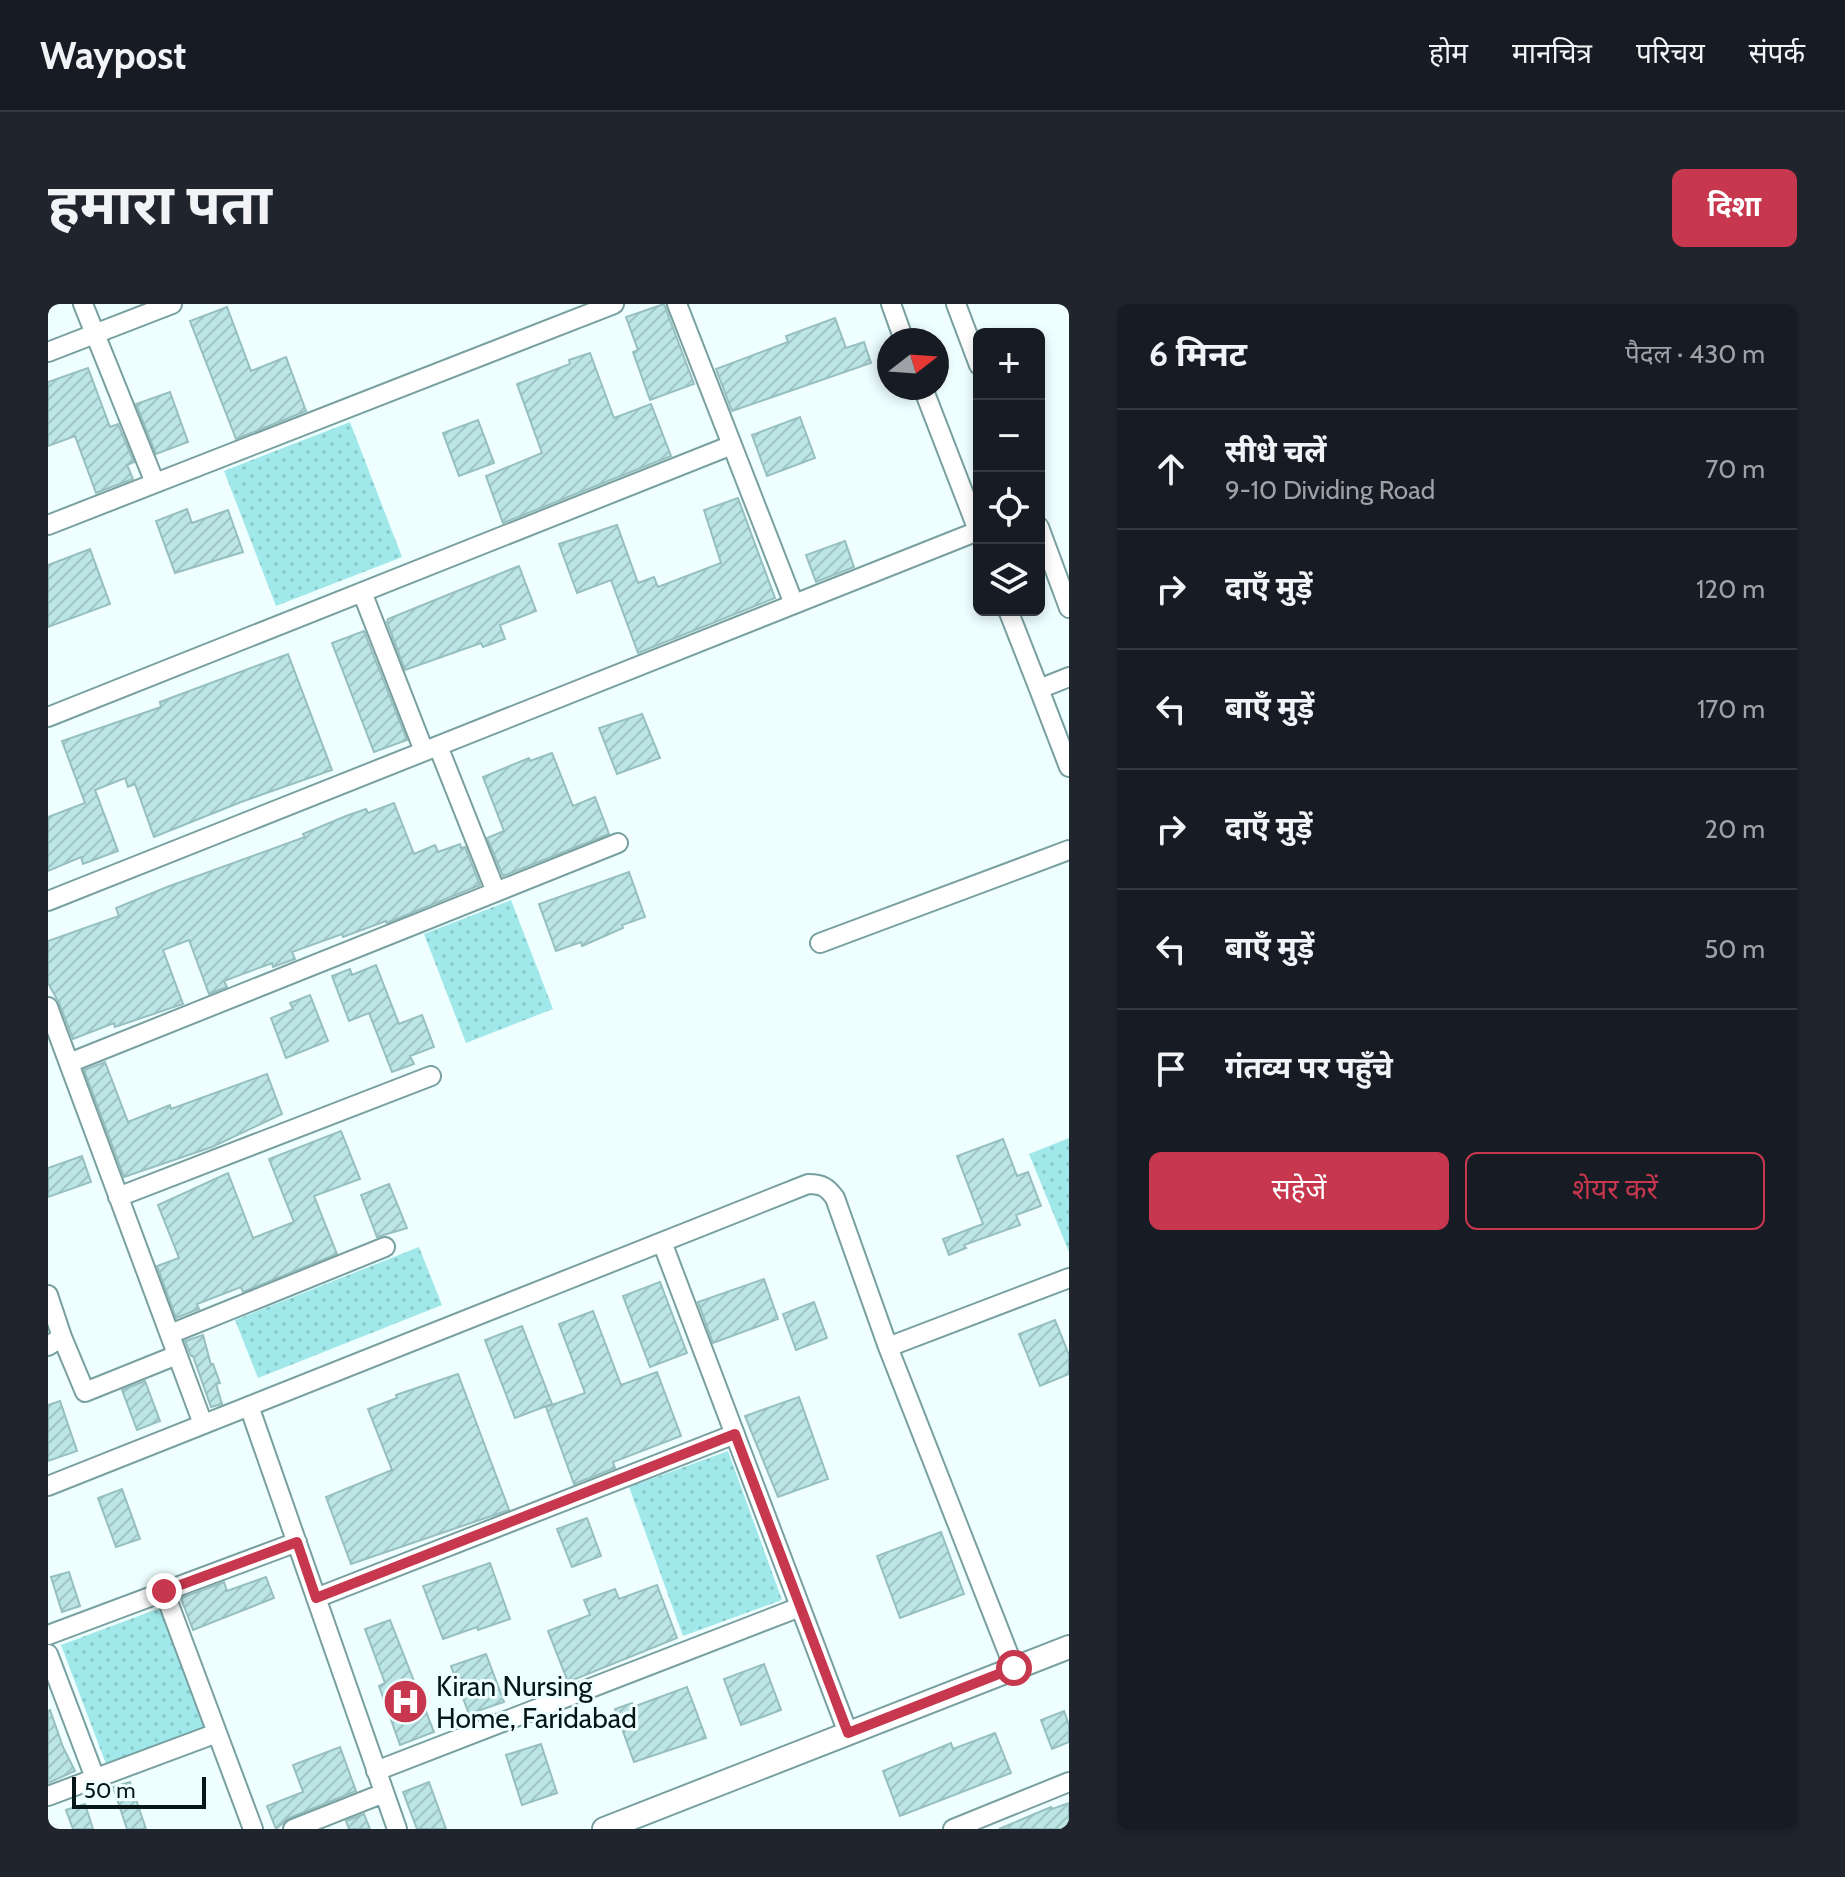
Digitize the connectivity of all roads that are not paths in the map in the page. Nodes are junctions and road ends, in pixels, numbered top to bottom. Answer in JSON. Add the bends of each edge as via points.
{"nodes":[{"id":1,"x":83,"y":304,"type":"edge"},
{"id":2,"x":172,"y":304,"type":"edge"},
{"id":3,"x":614,"y":304,"type":"edge"},
{"id":4,"x":677,"y":304,"type":"edge"},
{"id":5,"x":891,"y":304,"type":"edge"},
{"id":6,"x":956,"y":304,"type":"edge"},
{"id":7,"x":900,"y":328,"type":"edge"},
{"id":8,"x":95,"y":335,"type":"junction"},
{"id":9,"x":973,"y":349,"type":"edge"},
{"id":10,"x":48,"y":352,"type":"edge"},
{"id":11,"x":928,"y":400,"type":"edge"},
{"id":12,"x":732,"y":445,"type":"junction"},
{"id":13,"x":155,"y":483,"type":"junction"},
{"id":14,"x":973,"y":517,"type":"edge"},
{"id":15,"x":48,"y":525,"type":"edge"},
{"id":16,"x":973,"y":534,"type":"edge"},
{"id":17,"x":1045,"y":543,"type":"edge"},
{"id":18,"x":362,"y":592,"type":"junction"},
{"id":19,"x":794,"y":604,"type":"junction"},
{"id":20,"x":1069,"y":608,"type":"edge"},
{"id":21,"x":1010,"y":616,"type":"edge"},
{"id":22,"x":1069,"y":677,"type":"edge"},
{"id":23,"x":1039,"y":689,"type":"junction"},
{"id":24,"x":48,"y":717,"type":"edge"},
{"id":25,"x":431,"y":748,"type":"junction"},
{"id":26,"x":1069,"y":767,"type":"edge"},
{"id":27,"x":618,"y":843,"type":"dead end"},
{"id":28,"x":1069,"y":850,"type":"edge"},
{"id":29,"x":496,"y":892,"type":"junction"},
{"id":30,"x":48,"y":901,"type":"edge"},
{"id":31,"x":820,"y":943,"type":"dead end"},
{"id":32,"x":48,"y":1007,"type":"edge"},
{"id":33,"x":69,"y":1063,"type":"junction"},
{"id":34,"x":431,"y":1076,"type":"dead end"},
{"id":35,"x":118,"y":1197,"type":"junction"},
{"id":36,"x":662,"y":1242,"type":"junction"},
{"id":37,"x":385,"y":1247,"type":"dead end"},
{"id":38,"x":1069,"y":1278,"type":"edge"},
{"id":39,"x":48,"y":1295,"type":"edge"},
{"id":40,"x":170,"y":1334,"type":"junction"},
{"id":41,"x":55,"y":1341,"type":"edge"},
{"id":42,"x":888,"y":1347,"type":"junction"},
{"id":43,"x":177,"y":1355,"type":"junction"},
{"id":44,"x":249,"y":1406,"type":"junction"},
{"id":45,"x":203,"y":1424,"type":"junction"},
{"id":46,"x":735,"y":1434,"type":"junction"},
{"id":47,"x":48,"y":1486,"type":"edge"},
{"id":48,"x":297,"y":1542,"type":"junction"},
{"id":49,"x":164,"y":1591,"type":"junction"},
{"id":50,"x":316,"y":1598,"type":"junction"},
{"id":51,"x":800,"y":1607,"type":"junction"},
{"id":52,"x":48,"y":1635,"type":"edge"},
{"id":53,"x":1069,"y":1647,"type":"edge"},
{"id":54,"x":48,"y":1654,"type":"edge"},
{"id":55,"x":1014,"y":1668,"type":"junction"},
{"id":56,"x":217,"y":1733,"type":"junction"},
{"id":57,"x":848,"y":1733,"type":"junction"},
{"id":58,"x":376,"y":1771,"type":"junction"},
{"id":59,"x":95,"y":1778,"type":"junction"},
{"id":60,"x":1069,"y":1782,"type":"edge"},
{"id":61,"x":384,"y":1793,"type":"junction"},
{"id":62,"x":48,"y":1796,"type":"edge"},
{"id":63,"x":253,"y":1829,"type":"edge"},
{"id":64,"x":293,"y":1829,"type":"edge"},
{"id":65,"x":397,"y":1829,"type":"edge"},
{"id":66,"x":604,"y":1829,"type":"edge"},
{"id":67,"x":953,"y":1829,"type":"edge"}],
"edges":[{"from":1,"to":8,"type":"street"},
{"from":2,"to":8,"type":"street"},
{"from":3,"to":13,"type":"street"},
{"from":4,"to":12,"type":"street"},
{"from":5,"to":7,"type":"street"},
{"from":6,"to":9,"type":"street"},
{"from":8,"to":10,"type":"street"},
{"from":8,"to":13,"type":"street"},
{"from":11,"to":14,"type":"street"},
{"from":12,"to":18,"type":"street"},
{"from":12,"to":19,"type":"street"},
{"from":13,"to":15,"type":"street"},
{"from":16,"to":19,"type":"street"},
{"from":17,"to":20,"type":"street"},
{"from":18,"to":24,"type":"street"},
{"from":18,"to":25,"type":"street"},
{"from":19,"to":25,"type":"street"},
{"from":21,"to":23,"type":"street"},
{"from":22,"to":23,"type":"street"},
{"from":23,"to":26,"type":"street"},
{"from":25,"to":29,"type":"street"},
{"from":25,"to":30,"type":"street"},
{"from":27,"to":29,"type":"street"},
{"from":28,"to":31,"type":"street"},
{"from":29,"to":33,"type":"street"},
{"from":32,"to":33,"type":"street"},
{"from":33,"to":35,"type":"street"},
{"from":34,"to":35,"type":"street"},
{"from":35,"to":40,"type":"street"},
{"from":36,"to":42,"type":"street","via":[[808,1184],[820,1184],[835,1198]]},
{"from":36,"to":44,"type":"street"},
{"from":36,"to":46,"type":"street"},
{"from":37,"to":40,"type":"street"},
{"from":38,"to":42,"type":"street"},
{"from":39,"to":41,"type":"street"},
{"from":40,"to":43,"type":"street"},
{"from":41,"to":43,"type":"street","via":[[85,1392]]},
{"from":42,"to":55,"type":"street"},
{"from":43,"to":45,"type":"street"},
{"from":44,"to":45,"type":"street"},
{"from":44,"to":48,"type":"street"},
{"from":45,"to":47,"type":"street"},
{"from":46,"to":50,"type":"street"},
{"from":46,"to":51,"type":"street"},
{"from":48,"to":49,"type":"street"},
{"from":48,"to":50,"type":"street"},
{"from":49,"to":52,"type":"street"},
{"from":49,"to":56,"type":"street"},
{"from":50,"to":58,"type":"street"},
{"from":51,"to":57,"type":"street"},
{"from":51,"to":58,"type":"street"},
{"from":53,"to":55,"type":"street"},
{"from":54,"to":59,"type":"street"},
{"from":55,"to":57,"type":"street"},
{"from":56,"to":59,"type":"street"},
{"from":56,"to":63,"type":"street"},
{"from":57,"to":66,"type":"street"},
{"from":58,"to":61,"type":"street"},
{"from":59,"to":62,"type":"street"},
{"from":60,"to":67,"type":"street"},
{"from":61,"to":64,"type":"street"},
{"from":61,"to":65,"type":"street"}]}
